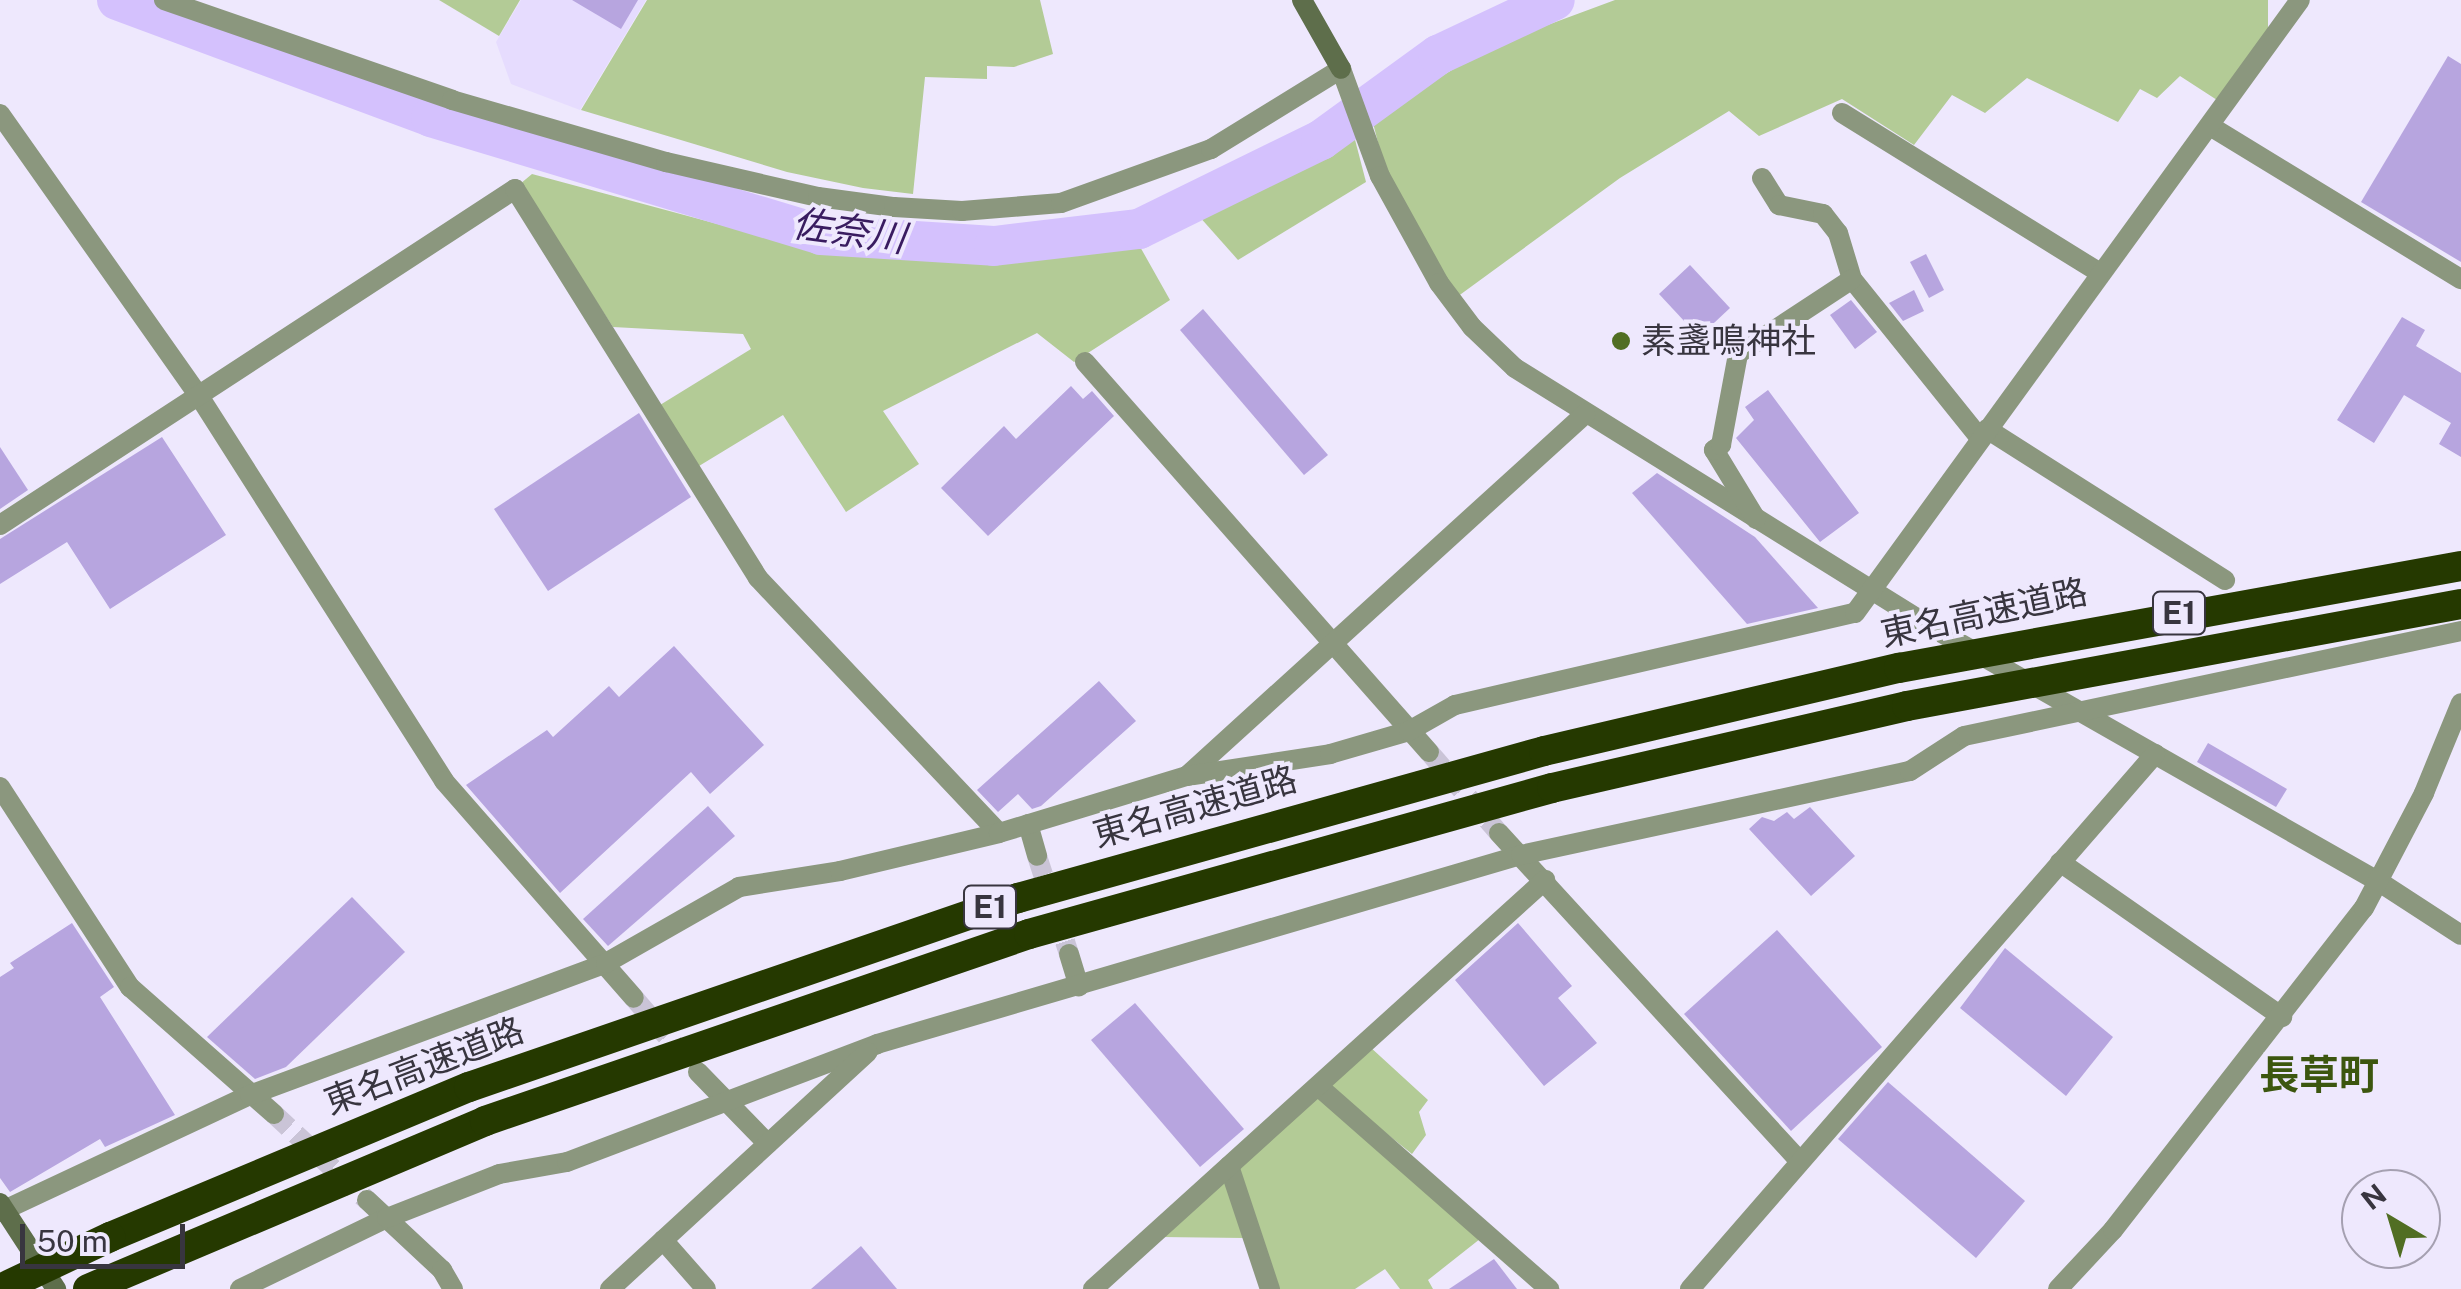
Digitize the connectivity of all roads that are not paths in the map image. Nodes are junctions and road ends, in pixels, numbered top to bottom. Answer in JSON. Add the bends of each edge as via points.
{"nodes":[{"id":1,"x":164,"y":0,"type":"edge"},
{"id":2,"x":1302,"y":0,"type":"edge"},
{"id":3,"x":2300,"y":0,"type":"edge"},
{"id":4,"x":1341,"y":69,"type":"junction"},
{"id":5,"x":1842,"y":113,"type":"dead end"},
{"id":6,"x":0,"y":114,"type":"edge"},
{"id":7,"x":2210,"y":126,"type":"junction"},
{"id":8,"x":1762,"y":178,"type":"dead end"},
{"id":9,"x":2098,"y":272,"type":"junction"},
{"id":10,"x":2461,"y":279,"type":"edge"},
{"id":11,"x":1852,"y":280,"type":"junction"},
{"id":12,"x":1085,"y":362,"type":"dead end"},
{"id":13,"x":199,"y":396,"type":"junction"},
{"id":14,"x":1585,"y":414,"type":"junction"},
{"id":15,"x":1984,"y":434,"type":"junction"},
{"id":16,"x":1759,"y":523,"type":"junction"},
{"id":17,"x":0,"y":525,"type":"edge"},
{"id":18,"x":2461,"y":566,"type":"edge"},
{"id":19,"x":2225,"y":580,"type":"dead end"},
{"id":20,"x":1871,"y":588,"type":"junction"},
{"id":21,"x":2461,"y":604,"type":"edge"},
{"id":22,"x":2461,"y":631,"type":"edge"},
{"id":23,"x":1329,"y":646,"type":"junction"},
{"id":24,"x":2077,"y":711,"type":"junction"},
{"id":25,"x":2459,"y":715,"type":"edge"},
{"id":26,"x":1409,"y":731,"type":"junction"},
{"id":27,"x":1429,"y":752,"type":"tunnel mouth"},
{"id":28,"x":2155,"y":754,"type":"junction"},
{"id":29,"x":1187,"y":776,"type":"junction"},
{"id":30,"x":0,"y":786,"type":"edge"},
{"id":31,"x":1028,"y":824,"type":"junction"},
{"id":32,"x":1000,"y":833,"type":"junction"},
{"id":33,"x":1498,"y":833,"type":"tunnel mouth"},
{"id":34,"x":1521,"y":855,"type":"junction"},
{"id":35,"x":1037,"y":856,"type":"tunnel mouth"},
{"id":36,"x":2060,"y":862,"type":"junction"},
{"id":37,"x":1545,"y":880,"type":"junction"},
{"id":38,"x":2382,"y":883,"type":"junction"},
{"id":39,"x":2461,"y":935,"type":"edge"},
{"id":40,"x":1069,"y":954,"type":"tunnel mouth"},
{"id":41,"x":606,"y":962,"type":"junction"},
{"id":42,"x":1079,"y":986,"type":"junction"},
{"id":43,"x":634,"y":998,"type":"tunnel mouth"},
{"id":44,"x":2282,"y":1017,"type":"junction"},
{"id":45,"x":877,"y":1044,"type":"junction"},
{"id":46,"x":698,"y":1072,"type":"tunnel mouth"},
{"id":47,"x":1318,"y":1086,"type":"junction"},
{"id":48,"x":250,"y":1095,"type":"junction"},
{"id":49,"x":725,"y":1098,"type":"junction"},
{"id":50,"x":274,"y":1114,"type":"tunnel mouth"},
{"id":51,"x":768,"y":1144,"type":"junction"},
{"id":52,"x":1798,"y":1159,"type":"junction"},
{"id":53,"x":1229,"y":1166,"type":"junction"},
{"id":54,"x":367,"y":1200,"type":"tunnel mouth"},
{"id":55,"x":2,"y":1208,"type":"edge"},
{"id":56,"x":387,"y":1218,"type":"junction"},
{"id":57,"x":663,"y":1240,"type":"junction"},
{"id":58,"x":0,"y":1289,"type":"edge"},
{"id":59,"x":56,"y":1289,"type":"edge"},
{"id":60,"x":88,"y":1289,"type":"edge"},
{"id":61,"x":240,"y":1289,"type":"edge"},
{"id":62,"x":454,"y":1289,"type":"edge"},
{"id":63,"x":610,"y":1289,"type":"edge"},
{"id":64,"x":706,"y":1289,"type":"edge"},
{"id":65,"x":1094,"y":1289,"type":"edge"},
{"id":66,"x":1270,"y":1289,"type":"edge"},
{"id":67,"x":1549,"y":1289,"type":"edge"},
{"id":68,"x":1690,"y":1289,"type":"edge"},
{"id":69,"x":2058,"y":1289,"type":"edge"}],
"edges":[{"from":1,"to":4,"type":"street","via":[[452,100],[666,162],[818,198],[962,211],[1061,203],[1211,150]]},
{"from":2,"to":4,"type":"main road"},
{"from":3,"to":7,"type":"street"},
{"from":4,"to":14,"type":"street","via":[[1380,176],[1472,327],[1516,368]]},
{"from":5,"to":9,"type":"street"},
{"from":6,"to":13,"type":"street"},
{"from":7,"to":9,"type":"street"},
{"from":7,"to":10,"type":"street"},
{"from":8,"to":11,"type":"street","via":[[1779,205],[1823,214],[1838,233]]},
{"from":9,"to":15,"type":"street"},
{"from":11,"to":15,"type":"street"},
{"from":11,"to":16,"type":"street","via":[[1738,354],[1721,445],[1714,450]]},
{"from":12,"to":23,"type":"street"},
{"from":13,"to":17,"type":"street"},
{"from":13,"to":32,"type":"street","via":[[515,189],[758,578]]},
{"from":13,"to":41,"type":"street","via":[[444,781]]},
{"from":14,"to":16,"type":"street"},
{"from":14,"to":23,"type":"street"},
{"from":15,"to":19,"type":"street"},
{"from":15,"to":20,"type":"street"},
{"from":16,"to":20,"type":"street"},
{"from":18,"to":58,"type":"highway","name":"東名高速道路","number":"E1","bridge":true,"via":[[1899,668],[1507,761],[1018,898],[470,1086]]},
{"from":20,"to":24,"type":"street"},
{"from":20,"to":26,"type":"street","via":[[1855,614],[1455,705]]},
{"from":21,"to":60,"type":"highway","name":"東名高速道路","number":"E1","bridge":true,"via":[[1907,706],[1552,788],[1028,934],[485,1121]]},
{"from":22,"to":24,"type":"street"},
{"from":23,"to":26,"type":"street"},
{"from":23,"to":29,"type":"street"},
{"from":24,"to":28,"type":"street"},
{"from":24,"to":34,"type":"street","via":[[1964,736],[1910,771]]},
{"from":25,"to":38,"type":"street"},
{"from":26,"to":27,"type":"street"},
{"from":26,"to":29,"type":"street","via":[[1330,754]]},
{"from":28,"to":36,"type":"street"},
{"from":28,"to":38,"type":"street"},
{"from":29,"to":31,"type":"street"},
{"from":30,"to":48,"type":"street","via":[[130,987]]},
{"from":31,"to":32,"type":"street"},
{"from":31,"to":35,"type":"street"},
{"from":32,"to":41,"type":"street","via":[[739,887]]},
{"from":33,"to":34,"type":"street"},
{"from":34,"to":37,"type":"street"},
{"from":34,"to":42,"type":"street"},
{"from":36,"to":44,"type":"street"},
{"from":36,"to":52,"type":"street"},
{"from":37,"to":47,"type":"street"},
{"from":37,"to":52,"type":"street"},
{"from":38,"to":39,"type":"street"},
{"from":38,"to":44,"type":"street"},
{"from":40,"to":42,"type":"street"},
{"from":41,"to":43,"type":"street"},
{"from":41,"to":48,"type":"street"},
{"from":42,"to":45,"type":"street"},
{"from":44,"to":69,"type":"street"},
{"from":45,"to":49,"type":"street"},
{"from":45,"to":51,"type":"street"},
{"from":46,"to":49,"type":"street"},
{"from":47,"to":53,"type":"street"},
{"from":47,"to":67,"type":"street"},
{"from":48,"to":50,"type":"street"},
{"from":48,"to":55,"type":"street"},
{"from":49,"to":51,"type":"street"},
{"from":49,"to":56,"type":"street","via":[[568,1162],[500,1174]]},
{"from":51,"to":57,"type":"street"},
{"from":52,"to":68,"type":"street"},
{"from":53,"to":65,"type":"street"},
{"from":53,"to":66,"type":"street"},
{"from":54,"to":56,"type":"street"},
{"from":55,"to":59,"type":"main road"},
{"from":56,"to":61,"type":"street"},
{"from":56,"to":62,"type":"street"},
{"from":57,"to":63,"type":"street"},
{"from":57,"to":64,"type":"street"}]}
